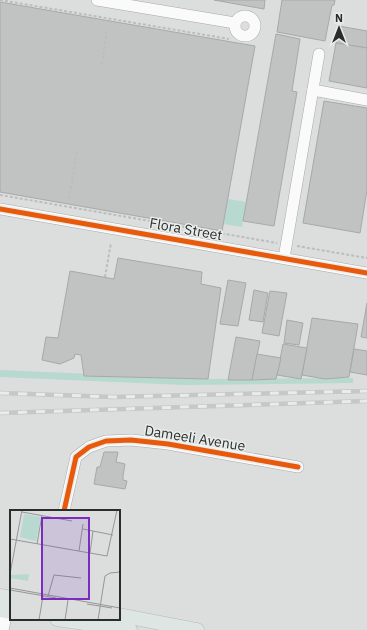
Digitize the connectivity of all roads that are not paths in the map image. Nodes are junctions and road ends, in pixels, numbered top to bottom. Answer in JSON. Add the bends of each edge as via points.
{"nodes":[{"id":1,"x":97,"y":0,"type":"edge"},
{"id":2,"x":119,"y":2,"type":"edge"},
{"id":3,"x":235,"y":23,"type":"dead end"},
{"id":4,"x":319,"y":54,"type":"dead end"},
{"id":5,"x":313,"y":90,"type":"junction"},
{"id":6,"x":367,"y":100,"type":"edge"},
{"id":7,"x":0,"y":209,"type":"edge"},
{"id":8,"x":284,"y":258,"type":"junction"},
{"id":9,"x":367,"y":273,"type":"edge"},
{"id":10,"x":298,"y":467,"type":"dead end"},
{"id":11,"x":64,"y":510,"type":"edge"},
{"id":12,"x":0,"y":596,"type":"edge"},
{"id":13,"x":8,"y":607,"type":"edge"},
{"id":14,"x":120,"y":615,"type":"edge"},
{"id":15,"x":64,"y":620,"type":"edge"},
{"id":16,"x":3,"y":630,"type":"edge"},
{"id":17,"x":130,"y":630,"type":"edge"},
{"id":18,"x":197,"y":630,"type":"edge"}],
"edges":[{"from":1,"to":2,"type":"street"},
{"from":2,"to":3,"type":"street"},
{"from":4,"to":5,"type":"street"},
{"from":5,"to":6,"type":"street"},
{"from":5,"to":8,"type":"street"},
{"from":7,"to":8,"type":"street","name":"Flora Street"},
{"from":8,"to":9,"type":"street","name":"Flora Street"},
{"from":10,"to":11,"type":"street","name":"Dameeli Avenue","via":[[168,444],[131,440],[106,441],[89,447],[76,457]]},
{"from":12,"to":13,"type":"main road"},
{"from":13,"to":16,"type":"street"},
{"from":14,"to":18,"type":"main road"},
{"from":15,"to":17,"type":"main road"}]}
